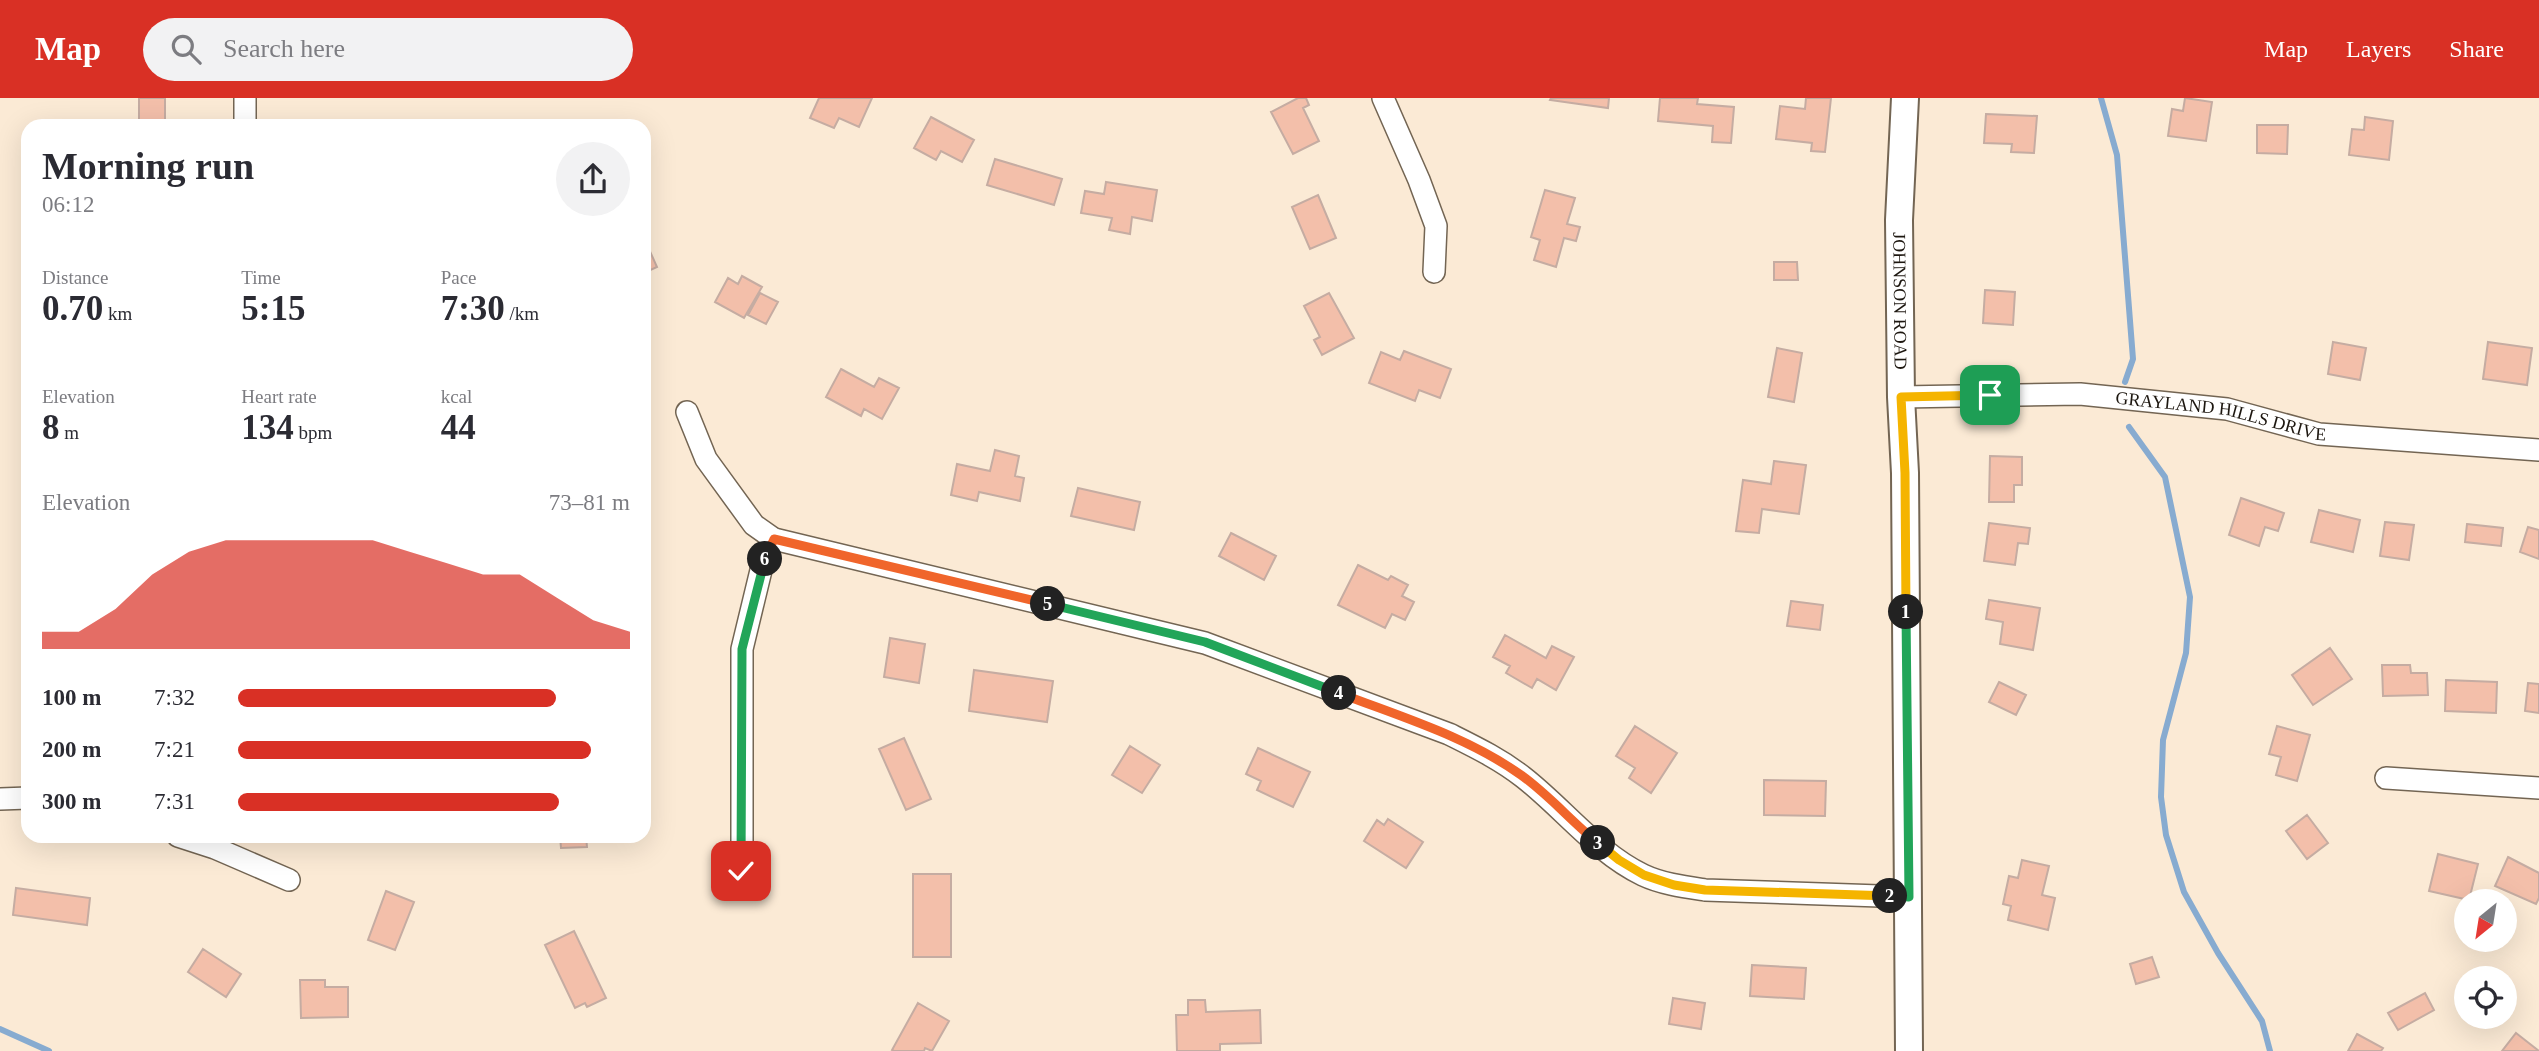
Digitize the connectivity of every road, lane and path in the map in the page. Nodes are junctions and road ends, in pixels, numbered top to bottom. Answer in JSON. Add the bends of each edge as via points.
{"nodes":[{"id":1,"x":245,"y":98,"type":"edge"},
{"id":2,"x":1383,"y":98,"type":"edge"},
{"id":3,"x":1905,"y":98,"type":"edge"},
{"id":4,"x":245,"y":119,"type":"edge"},
{"id":5,"x":1434,"y":272,"type":"dead end"},
{"id":6,"x":1901,"y":397,"type":"junction"},
{"id":7,"x":687,"y":412,"type":"dead end"},
{"id":8,"x":2539,"y":450,"type":"edge"},
{"id":9,"x":774,"y":539,"type":"junction"},
{"id":10,"x":2386,"y":778,"type":"dead end"},
{"id":11,"x":2539,"y":788,"type":"edge"},
{"id":12,"x":21,"y":798,"type":"edge"},
{"id":13,"x":0,"y":799,"type":"edge"},
{"id":14,"x":200,"y":843,"type":"edge"},
{"id":15,"x":742,"y":879,"type":"dead end"},
{"id":16,"x":289,"y":880,"type":"dead end"},
{"id":17,"x":1909,"y":897,"type":"junction"},
{"id":18,"x":1909,"y":1051,"type":"edge"}],
"edges":[{"from":1,"to":4,"type":"street"},
{"from":2,"to":5,"type":"street","via":[[1436,226]]},
{"from":3,"to":6,"type":"street","name":"JOHNSON ROAD","via":[[1899,220]]},
{"from":6,"to":8,"type":"street","name":"GRAYLAND HILLS DRIVE","via":[[2080,394],[2227,409],[2319,433]]},
{"from":6,"to":17,"type":"street","name":"JOHNSON ROAD"},
{"from":7,"to":9,"type":"street","via":[[706,459],[754,525]]},
{"from":9,"to":15,"type":"street","via":[[763,562],[742,649]]},
{"from":9,"to":17,"type":"street","via":[[1205,642],[1449,734],[1522,776],[1619,860],[1664,882],[1705,890]]},
{"from":10,"to":11,"type":"street"},
{"from":12,"to":13,"type":"street"},
{"from":14,"to":16,"type":"street"},
{"from":17,"to":18,"type":"street","name":"JOHNSON ROAD"}]}
